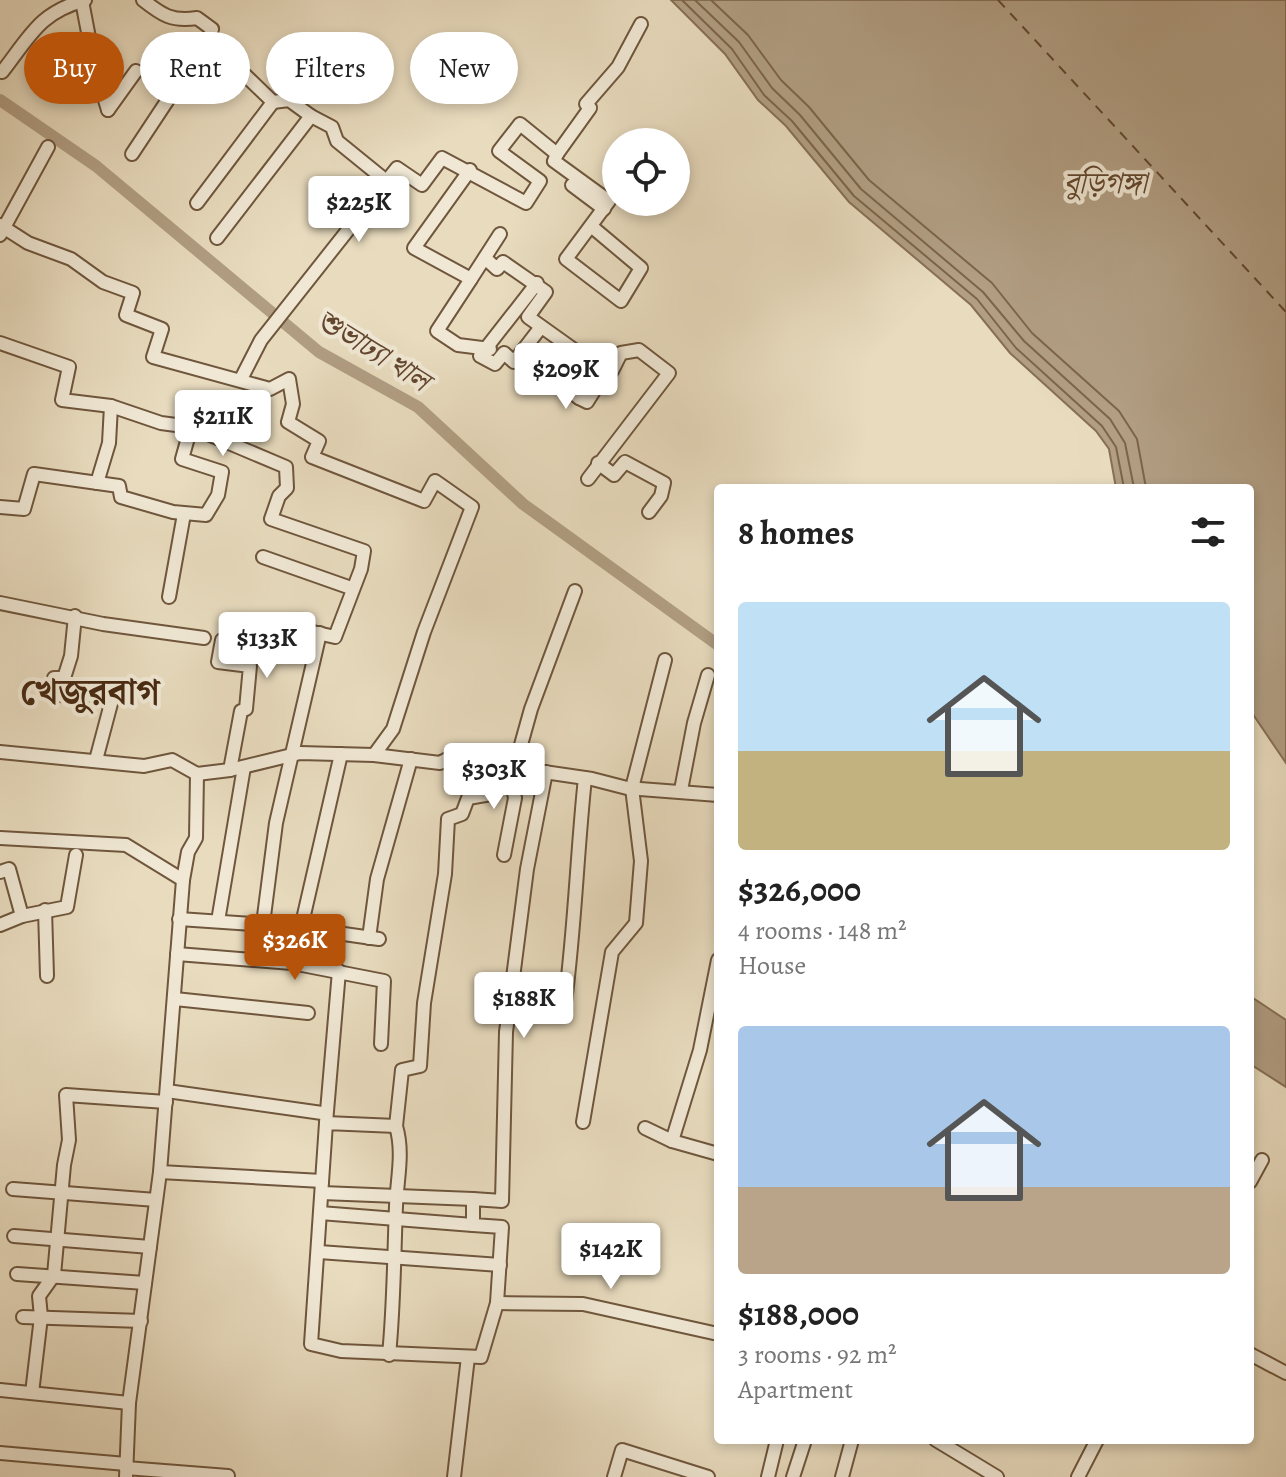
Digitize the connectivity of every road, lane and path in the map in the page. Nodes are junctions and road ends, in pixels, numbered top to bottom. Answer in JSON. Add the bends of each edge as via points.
{"nodes":[{"id":1,"x":84,"y":0,"type":"edge"},
{"id":2,"x":143,"y":0,"type":"edge"},
{"id":3,"x":641,"y":24,"type":"dead end"},
{"id":4,"x":211,"y":32,"type":"edge"},
{"id":5,"x":136,"y":71,"type":"dead end"},
{"id":6,"x":2,"y":72,"type":"dead end"},
{"id":7,"x":250,"y":80,"type":"edge"},
{"id":8,"x":266,"y":95,"type":"edge"},
{"id":9,"x":165,"y":104,"type":"edge"},
{"id":10,"x":271,"y":104,"type":"edge"},
{"id":11,"x":294,"y":104,"type":"edge"},
{"id":12,"x":311,"y":116,"type":"junction"},
{"id":13,"x":48,"y":147,"type":"dead end"},
{"id":14,"x":132,"y":154,"type":"dead end"},
{"id":15,"x":557,"y":154,"type":"junction"},
{"id":16,"x":470,"y":170,"type":"junction"},
{"id":17,"x":385,"y":180,"type":"junction"},
{"id":18,"x":572,"y":185,"type":"dead end"},
{"id":19,"x":602,"y":196,"type":"edge"},
{"id":20,"x":197,"y":203,"type":"dead end"},
{"id":21,"x":602,"y":208,"type":"edge"},
{"id":22,"x":602,"y":212,"type":"edge"},
{"id":23,"x":591,"y":226,"type":"junction"},
{"id":24,"x":1,"y":229,"type":"edge"},
{"id":25,"x":500,"y":234,"type":"dead end"},
{"id":26,"x":217,"y":238,"type":"dead end"},
{"id":27,"x":485,"y":258,"type":"junction"},
{"id":28,"x":471,"y":279,"type":"junction"},
{"id":29,"x":537,"y":283,"type":"junction"},
{"id":30,"x":541,"y":327,"type":"junction"},
{"id":31,"x":0,"y":343,"type":"edge"},
{"id":32,"x":490,"y":349,"type":"junction"},
{"id":33,"x":599,"y":366,"type":"junction"},
{"id":34,"x":241,"y":379,"type":"junction"},
{"id":35,"x":579,"y":398,"type":"dead end"},
{"id":36,"x":111,"y":406,"type":"junction"},
{"id":37,"x":191,"y":427,"type":"junction"},
{"id":38,"x":598,"y":463,"type":"junction"},
{"id":39,"x":588,"y":479,"type":"dead end"},
{"id":40,"x":97,"y":483,"type":"junction"},
{"id":41,"x":0,"y":507,"type":"edge"},
{"id":42,"x":649,"y":512,"type":"dead end"},
{"id":43,"x":184,"y":514,"type":"junction"},
{"id":44,"x":263,"y":557,"type":"dead end"},
{"id":45,"x":351,"y":588,"type":"junction"},
{"id":46,"x":575,"y":591,"type":"dead end"},
{"id":47,"x":169,"y":597,"type":"dead end"},
{"id":48,"x":0,"y":603,"type":"edge"},
{"id":49,"x":75,"y":616,"type":"junction"},
{"id":50,"x":320,"y":633,"type":"junction"},
{"id":51,"x":204,"y":638,"type":"dead end"},
{"id":52,"x":665,"y":660,"type":"dead end"},
{"id":53,"x":708,"y":675,"type":"dead end"},
{"id":54,"x":0,"y":752,"type":"edge"},
{"id":55,"x":293,"y":754,"type":"junction"},
{"id":56,"x":341,"y":754,"type":"junction"},
{"id":57,"x":374,"y":755,"type":"junction"},
{"id":58,"x":411,"y":759,"type":"junction"},
{"id":59,"x":96,"y":760,"type":"junction"},
{"id":60,"x":485,"y":764,"type":"junction"},
{"id":61,"x":508,"y":766,"type":"junction"},
{"id":62,"x":244,"y":767,"type":"junction"},
{"id":63,"x":230,"y":770,"type":"junction"},
{"id":64,"x":546,"y":772,"type":"junction"},
{"id":65,"x":197,"y":774,"type":"junction"},
{"id":66,"x":585,"y":778,"type":"junction"},
{"id":67,"x":632,"y":788,"type":"junction"},
{"id":68,"x":681,"y":790,"type":"junction"},
{"id":69,"x":714,"y":794,"type":"edge"},
{"id":70,"x":0,"y":838,"type":"edge"},
{"id":71,"x":76,"y":855,"type":"dead end"},
{"id":72,"x":504,"y":855,"type":"dead end"},
{"id":73,"x":0,"y":872,"type":"edge"},
{"id":74,"x":183,"y":880,"type":"junction"},
{"id":75,"x":45,"y":910,"type":"junction"},
{"id":76,"x":22,"y":916,"type":"junction"},
{"id":77,"x":179,"y":919,"type":"junction"},
{"id":78,"x":218,"y":921,"type":"junction"},
{"id":79,"x":263,"y":924,"type":"junction"},
{"id":80,"x":0,"y":925,"type":"edge"},
{"id":81,"x":301,"y":928,"type":"junction"},
{"id":82,"x":177,"y":954,"type":"junction"},
{"id":83,"x":339,"y":971,"type":"junction"},
{"id":84,"x":47,"y":976,"type":"dead end"},
{"id":85,"x":714,"y":980,"type":"edge"},
{"id":86,"x":175,"y":999,"type":"junction"},
{"id":87,"x":565,"y":1002,"type":"dead end"},
{"id":88,"x":308,"y":1013,"type":"dead end"},
{"id":89,"x":381,"y":1044,"type":"dead end"},
{"id":90,"x":166,"y":1097,"type":"junction"},
{"id":91,"x":324,"y":1118,"type":"junction"},
{"id":92,"x":583,"y":1122,"type":"dead end"},
{"id":93,"x":396,"y":1126,"type":"junction"},
{"id":94,"x":645,"y":1128,"type":"dead end"},
{"id":95,"x":672,"y":1141,"type":"junction"},
{"id":96,"x":714,"y":1153,"type":"edge"},
{"id":97,"x":1262,"y":1160,"type":"dead end"},
{"id":98,"x":160,"y":1172,"type":"junction"},
{"id":99,"x":1254,"y":1175,"type":"edge"},
{"id":100,"x":322,"y":1187,"type":"junction"},
{"id":101,"x":13,"y":1189,"type":"dead end"},
{"id":102,"x":61,"y":1192,"type":"junction"},
{"id":103,"x":397,"y":1196,"type":"junction"},
{"id":104,"x":473,"y":1199,"type":"junction"},
{"id":105,"x":156,"y":1200,"type":"junction"},
{"id":106,"x":320,"y":1213,"type":"junction"},
{"id":107,"x":396,"y":1219,"type":"junction"},
{"id":108,"x":473,"y":1225,"type":"junction"},
{"id":109,"x":14,"y":1236,"type":"dead end"},
{"id":110,"x":57,"y":1239,"type":"junction"},
{"id":111,"x":150,"y":1247,"type":"junction"},
{"id":112,"x":319,"y":1252,"type":"junction"},
{"id":113,"x":396,"y":1257,"type":"junction"},
{"id":114,"x":500,"y":1265,"type":"junction"},
{"id":115,"x":17,"y":1274,"type":"dead end"},
{"id":116,"x":54,"y":1275,"type":"junction"},
{"id":117,"x":145,"y":1283,"type":"junction"},
{"id":118,"x":497,"y":1303,"type":"junction"},
{"id":119,"x":23,"y":1317,"type":"dead end"},
{"id":120,"x":41,"y":1317,"type":"junction"},
{"id":121,"x":141,"y":1321,"type":"junction"},
{"id":122,"x":714,"y":1333,"type":"edge"},
{"id":123,"x":389,"y":1355,"type":"junction"},
{"id":124,"x":1254,"y":1356,"type":"edge"},
{"id":125,"x":468,"y":1357,"type":"junction"},
{"id":126,"x":1286,"y":1373,"type":"edge"},
{"id":127,"x":0,"y":1390,"type":"edge"},
{"id":128,"x":32,"y":1393,"type":"junction"},
{"id":129,"x":129,"y":1403,"type":"junction"},
{"id":130,"x":776,"y":1444,"type":"edge"},
{"id":131,"x":804,"y":1444,"type":"edge"},
{"id":132,"x":851,"y":1444,"type":"edge"},
{"id":133,"x":943,"y":1444,"type":"edge"},
{"id":134,"x":1095,"y":1444,"type":"edge"},
{"id":135,"x":0,"y":1453,"type":"edge"},
{"id":136,"x":126,"y":1470,"type":"edge"},
{"id":137,"x":687,"y":1474,"type":"edge"},
{"id":138,"x":228,"y":1476,"type":"edge"},
{"id":139,"x":454,"y":1477,"type":"edge"},
{"id":140,"x":614,"y":1477,"type":"edge"},
{"id":141,"x":708,"y":1477,"type":"edge"},
{"id":142,"x":768,"y":1477,"type":"edge"},
{"id":143,"x":793,"y":1477,"type":"edge"},
{"id":144,"x":842,"y":1477,"type":"edge"},
{"id":145,"x":997,"y":1477,"type":"edge"},
{"id":146,"x":1078,"y":1477,"type":"edge"}],
"edges":[{"from":1,"to":5,"type":"street","via":[[108,110]]},
{"from":1,"to":6,"type":"street","via":[[56,8]]},
{"from":2,"to":4,"type":"street","via":[[164,17],[197,18]]},
{"from":3,"to":15,"type":"street","via":[[626,54],[586,104],[590,108],[582,123]]},
{"from":7,"to":8,"type":"street"},
{"from":9,"to":14,"type":"street"},
{"from":10,"to":20,"type":"street"},
{"from":11,"to":12,"type":"street"},
{"from":12,"to":17,"type":"street","via":[[332,127],[337,141]]},
{"from":12,"to":26,"type":"street"},
{"from":13,"to":24,"type":"street"},
{"from":15,"to":16,"type":"street","via":[[520,124],[499,151],[540,181],[526,203]]},
{"from":15,"to":19,"type":"street","via":[[554,161]]},
{"from":16,"to":17,"type":"street","via":[[442,158],[422,185],[397,168]]},
{"from":16,"to":28,"type":"street","via":[[414,248]]},
{"from":17,"to":34,"type":"street","via":[[261,340]]},
{"from":18,"to":21,"type":"street"},
{"from":22,"to":23,"type":"street"},
{"from":23,"to":23,"type":"street","via":[[566,259],[621,301],[641,268]]},
{"from":24,"to":34,"type":"street","via":[[133,293],[126,315],[162,329],[153,357]]},
{"from":25,"to":27,"type":"street"},
{"from":27,"to":28,"type":"street"},
{"from":27,"to":29,"type":"street","via":[[497,269],[503,262]]},
{"from":28,"to":32,"type":"street","via":[[437,331],[458,345]]},
{"from":29,"to":30,"type":"street","via":[[546,292],[528,317]]},
{"from":29,"to":32,"type":"street"},
{"from":30,"to":32,"type":"street","via":[[514,362],[504,353],[495,364],[480,356]]},
{"from":30,"to":33,"type":"street"},
{"from":31,"to":36,"type":"street","via":[[69,367],[62,400]]},
{"from":33,"to":35,"type":"street","via":[[587,402]]},
{"from":33,"to":38,"type":"street","via":[[612,371],[621,353],[639,350],[669,373]]},
{"from":34,"to":57,"type":"street","via":[[270,389],[289,379],[293,404],[288,422],[319,441],[312,457],[424,501],[435,481],[472,507],[393,729]]},
{"from":36,"to":37,"type":"street"},
{"from":36,"to":40,"type":"street","via":[[109,443]]},
{"from":37,"to":43,"type":"street","via":[[182,459],[222,472],[218,495],[206,515]]},
{"from":37,"to":45,"type":"street","via":[[286,467],[287,488],[271,519],[364,551]]},
{"from":38,"to":39,"type":"street"},
{"from":38,"to":42,"type":"street","via":[[614,475],[625,462],[664,483]]},
{"from":40,"to":41,"type":"street","via":[[34,474],[24,509]]},
{"from":40,"to":43,"type":"street","via":[[119,486],[121,497]]},
{"from":43,"to":47,"type":"street"},
{"from":44,"to":45,"type":"street"},
{"from":45,"to":50,"type":"street","via":[[335,637]]},
{"from":46,"to":61,"type":"street","via":[[519,752]]},
{"from":48,"to":49,"type":"street"},
{"from":49,"to":51,"type":"street"},
{"from":49,"to":59,"type":"street","via":[[71,656],[64,678],[54,678],[55,695],[113,696]]},
{"from":50,"to":55,"type":"street"},
{"from":50,"to":63,"type":"street","via":[[273,623],[265,637],[238,629],[236,641],[222,640],[218,662],[250,666],[246,709],[241,711]]},
{"from":52,"to":67,"type":"street"},
{"from":53,"to":68,"type":"street"},
{"from":54,"to":59,"type":"street"},
{"from":55,"to":56,"type":"street"},
{"from":55,"to":62,"type":"street"},
{"from":55,"to":79,"type":"street","via":[[276,823]]},
{"from":56,"to":57,"type":"street"},
{"from":56,"to":81,"type":"street"},
{"from":57,"to":58,"type":"street"},
{"from":58,"to":60,"type":"street"},
{"from":58,"to":81,"type":"street","via":[[377,879],[374,938]]},
{"from":59,"to":65,"type":"street","via":[[144,766],[172,760]]},
{"from":60,"to":61,"type":"street"},
{"from":60,"to":93,"type":"street","via":[[495,781],[491,794],[468,798],[462,814],[448,819],[420,1066],[402,1070]]},
{"from":61,"to":64,"type":"street"},
{"from":61,"to":72,"type":"street","via":[[515,798]]},
{"from":62,"to":63,"type":"street"},
{"from":62,"to":78,"type":"street"},
{"from":63,"to":65,"type":"street"},
{"from":64,"to":66,"type":"street"},
{"from":64,"to":104,"type":"street","via":[[527,869],[506,1032],[502,1201]]},
{"from":65,"to":74,"type":"street","via":[[196,838]]},
{"from":66,"to":67,"type":"street"},
{"from":66,"to":87,"type":"street"},
{"from":67,"to":68,"type":"street"},
{"from":67,"to":92,"type":"street","via":[[641,861],[636,923],[612,952]]},
{"from":68,"to":69,"type":"street"},
{"from":70,"to":74,"type":"street","via":[[126,845]]},
{"from":71,"to":75,"type":"street","via":[[67,907]]},
{"from":73,"to":76,"type":"street","via":[[9,869]]},
{"from":74,"to":77,"type":"street"},
{"from":75,"to":76,"type":"street"},
{"from":75,"to":84,"type":"street"},
{"from":76,"to":80,"type":"street"},
{"from":77,"to":78,"type":"street"},
{"from":77,"to":82,"type":"street"},
{"from":78,"to":79,"type":"street"},
{"from":79,"to":81,"type":"street"},
{"from":82,"to":83,"type":"street"},
{"from":82,"to":86,"type":"street"},
{"from":83,"to":89,"type":"street","via":[[384,981]]},
{"from":83,"to":91,"type":"street"},
{"from":85,"to":95,"type":"street","via":[[700,1050]]},
{"from":86,"to":88,"type":"street"},
{"from":86,"to":90,"type":"street"},
{"from":90,"to":91,"type":"street"},
{"from":90,"to":98,"type":"street"},
{"from":90,"to":102,"type":"street","via":[[66,1095],[69,1140]]},
{"from":91,"to":93,"type":"street"},
{"from":91,"to":100,"type":"street"},
{"from":93,"to":103,"type":"street","via":[[401,1145]]},
{"from":94,"to":95,"type":"street"},
{"from":95,"to":96,"type":"street"},
{"from":97,"to":99,"type":"street"},
{"from":98,"to":100,"type":"street"},
{"from":98,"to":105,"type":"street"},
{"from":100,"to":103,"type":"street"},
{"from":100,"to":106,"type":"street"},
{"from":101,"to":102,"type":"street"},
{"from":102,"to":105,"type":"street"},
{"from":102,"to":110,"type":"street"},
{"from":103,"to":104,"type":"street"},
{"from":103,"to":107,"type":"street"},
{"from":104,"to":108,"type":"street"},
{"from":105,"to":111,"type":"street"},
{"from":106,"to":107,"type":"street"},
{"from":106,"to":112,"type":"street"},
{"from":107,"to":108,"type":"street"},
{"from":107,"to":113,"type":"street"},
{"from":108,"to":114,"type":"street","via":[[502,1227]]},
{"from":109,"to":110,"type":"street"},
{"from":110,"to":111,"type":"street"},
{"from":110,"to":116,"type":"street"},
{"from":111,"to":117,"type":"street"},
{"from":112,"to":113,"type":"street"},
{"from":112,"to":123,"type":"street","via":[[311,1344]]},
{"from":113,"to":114,"type":"street"},
{"from":113,"to":123,"type":"street"},
{"from":114,"to":118,"type":"street"},
{"from":115,"to":116,"type":"street"},
{"from":116,"to":117,"type":"street"},
{"from":116,"to":120,"type":"street","via":[[39,1296]]},
{"from":117,"to":121,"type":"street"},
{"from":118,"to":122,"type":"street","via":[[583,1304]]},
{"from":118,"to":125,"type":"street","via":[[481,1357]]},
{"from":119,"to":120,"type":"street"},
{"from":120,"to":121,"type":"street"},
{"from":120,"to":128,"type":"street"},
{"from":121,"to":129,"type":"street"},
{"from":123,"to":125,"type":"street"},
{"from":124,"to":126,"type":"street"},
{"from":125,"to":139,"type":"street"},
{"from":127,"to":128,"type":"street"},
{"from":128,"to":129,"type":"street"},
{"from":129,"to":136,"type":"street"},
{"from":130,"to":142,"type":"street"},
{"from":131,"to":143,"type":"street"},
{"from":132,"to":144,"type":"street"},
{"from":133,"to":145,"type":"street"},
{"from":134,"to":146,"type":"street"},
{"from":135,"to":136,"type":"street"},
{"from":136,"to":138,"type":"street"},
{"from":137,"to":140,"type":"street","via":[[622,1450]]},
{"from":137,"to":141,"type":"street"}]}
